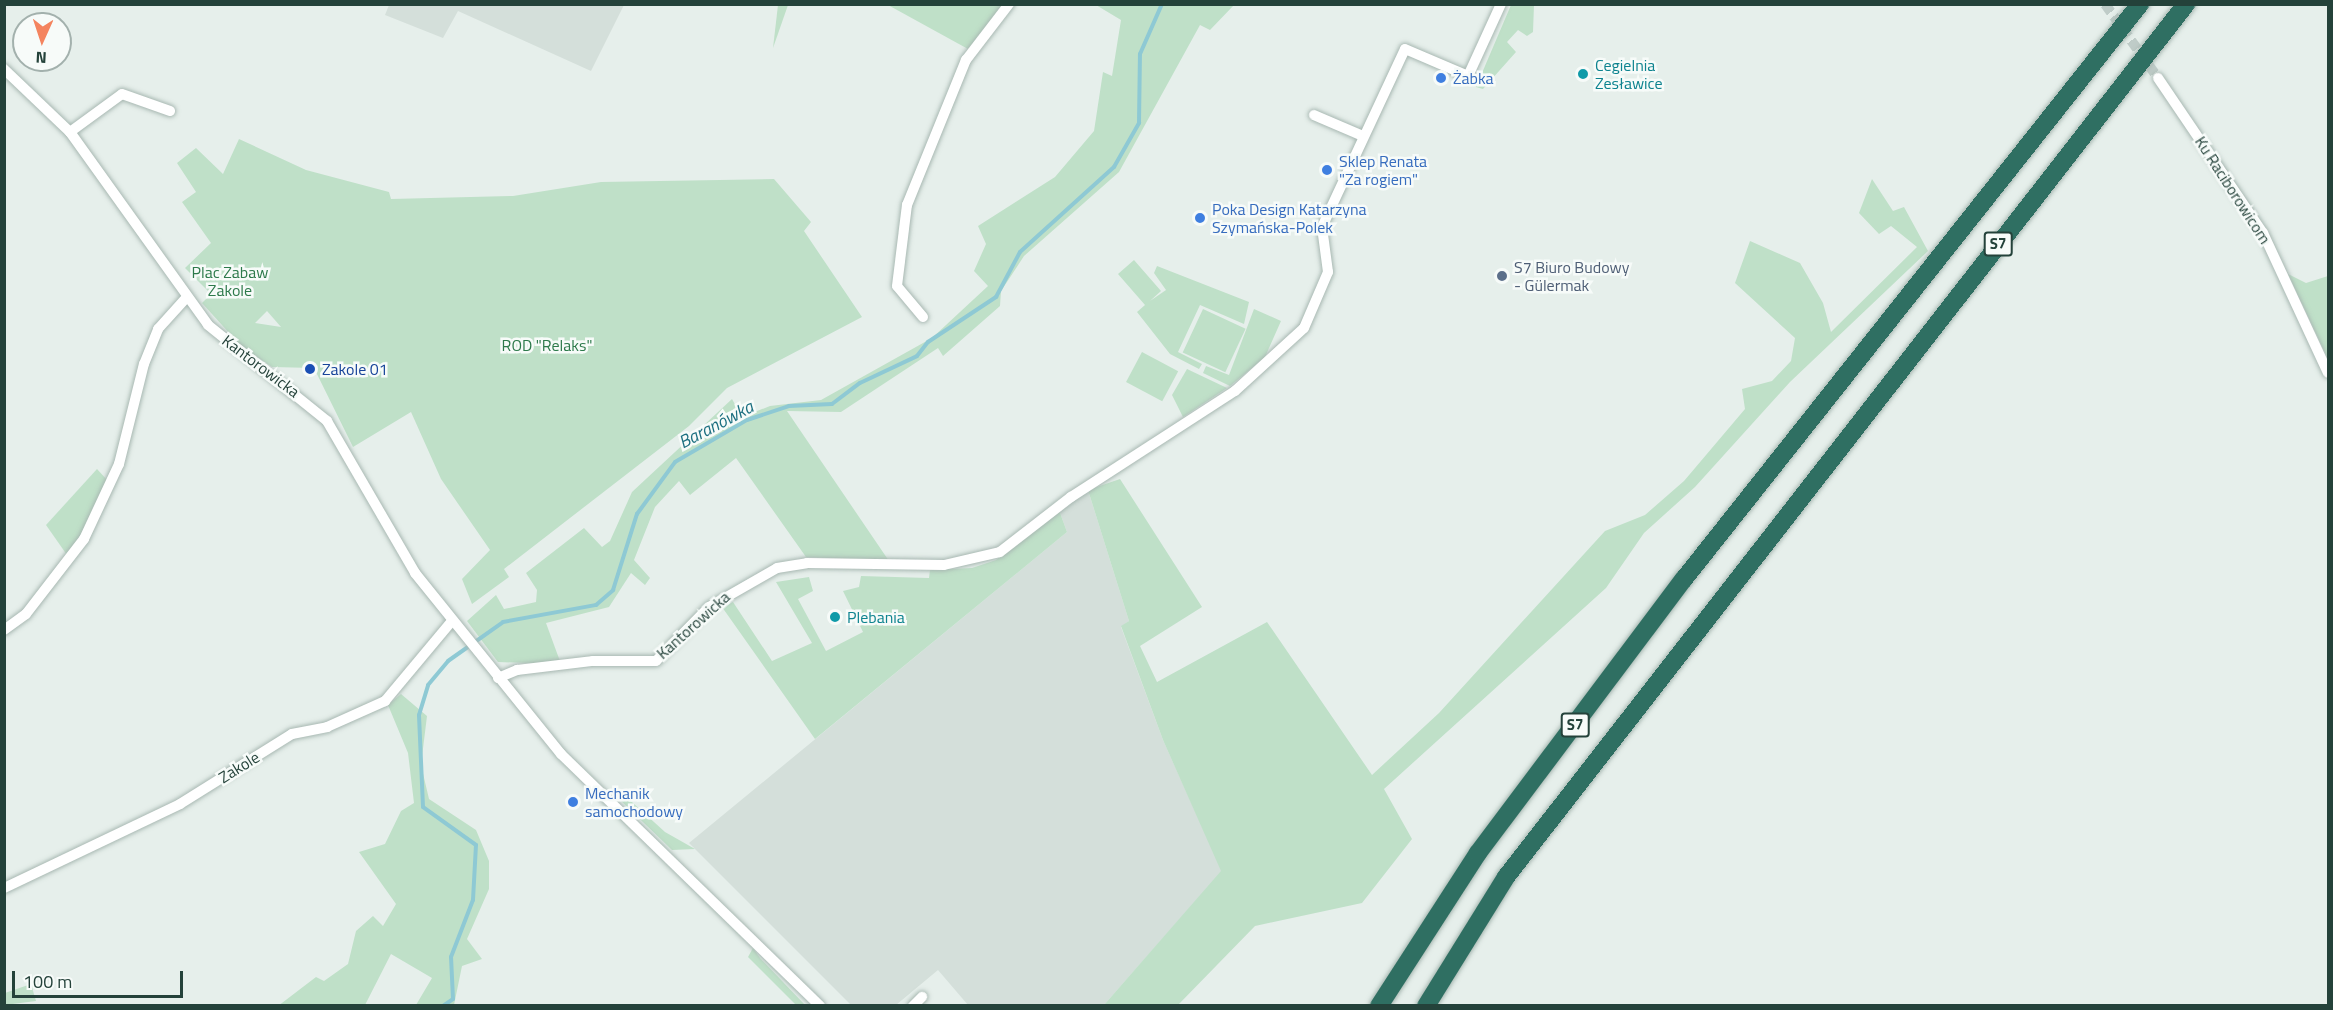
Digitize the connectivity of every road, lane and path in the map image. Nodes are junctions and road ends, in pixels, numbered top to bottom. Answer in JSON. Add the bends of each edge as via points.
{"nodes":[{"id":1,"x":1009,"y":4,"type":"edge"},
{"id":2,"x":1501,"y":4,"type":"edge"},
{"id":3,"x":2140,"y":4,"type":"edge"},
{"id":4,"x":2186,"y":4,"type":"edge"},
{"id":5,"x":4,"y":69,"type":"edge"},
{"id":6,"x":2158,"y":78,"type":"tunnel mouth"},
{"id":7,"x":170,"y":111,"type":"dead end"},
{"id":8,"x":1314,"y":115,"type":"dead end"},
{"id":9,"x":70,"y":132,"type":"junction"},
{"id":10,"x":1363,"y":136,"type":"junction"},
{"id":11,"x":186,"y":298,"type":"junction"},
{"id":12,"x":924,"y":317,"type":"dead end"},
{"id":13,"x":2328,"y":373,"type":"edge"},
{"id":14,"x":455,"y":626,"type":"junction"},
{"id":15,"x":4,"y":630,"type":"edge"},
{"id":16,"x":498,"y":678,"type":"junction"},
{"id":17,"x":4,"y":888,"type":"edge"},
{"id":18,"x":922,"y":997,"type":"dead end"},
{"id":19,"x":820,"y":1005,"type":"edge"},
{"id":20,"x":913,"y":1005,"type":"edge"},
{"id":21,"x":1378,"y":1005,"type":"edge"},
{"id":22,"x":1426,"y":1005,"type":"edge"}],
"edges":[{"from":1,"to":12,"type":"street","via":[[966,60],[908,205],[896,281]]},
{"from":2,"to":10,"type":"street","via":[[1468,76],[1405,49]]},
{"from":3,"to":21,"type":"highway","number":"S7","via":[[1677,588],[1478,853]]},
{"from":4,"to":22,"type":"highway","number":"S7","via":[[1513,868]]},
{"from":5,"to":9,"type":"street","name":"Kantorowicka"},
{"from":6,"to":13,"type":"street","name":"Ku Raciborowicom","via":[[2263,233]]},
{"from":7,"to":9,"type":"street","via":[[122,94]]},
{"from":8,"to":10,"type":"street"},
{"from":9,"to":11,"type":"street","name":"Kantorowicka"},
{"from":10,"to":16,"type":"street","name":"Kantorowicka","via":[[1322,227],[1328,272],[1310,319],[1235,390],[992,556],[944,565],[807,563],[777,568],[709,607],[656,661],[593,661],[517,670]]},
{"from":11,"to":14,"type":"street","name":"Kantorowicka","via":[[235,349],[296,392],[327,421],[415,573]]},
{"from":11,"to":15,"type":"street","via":[[158,329],[144,364],[119,464],[84,539],[26,614]]},
{"from":14,"to":16,"type":"street","name":"Kantorowicka"},
{"from":14,"to":17,"type":"street","name":"Zakole","via":[[385,701],[327,727],[292,734],[180,804]]},
{"from":16,"to":19,"type":"street","name":"Kantorowicka","via":[[561,754]]},
{"from":18,"to":20,"type":"street"}]}
